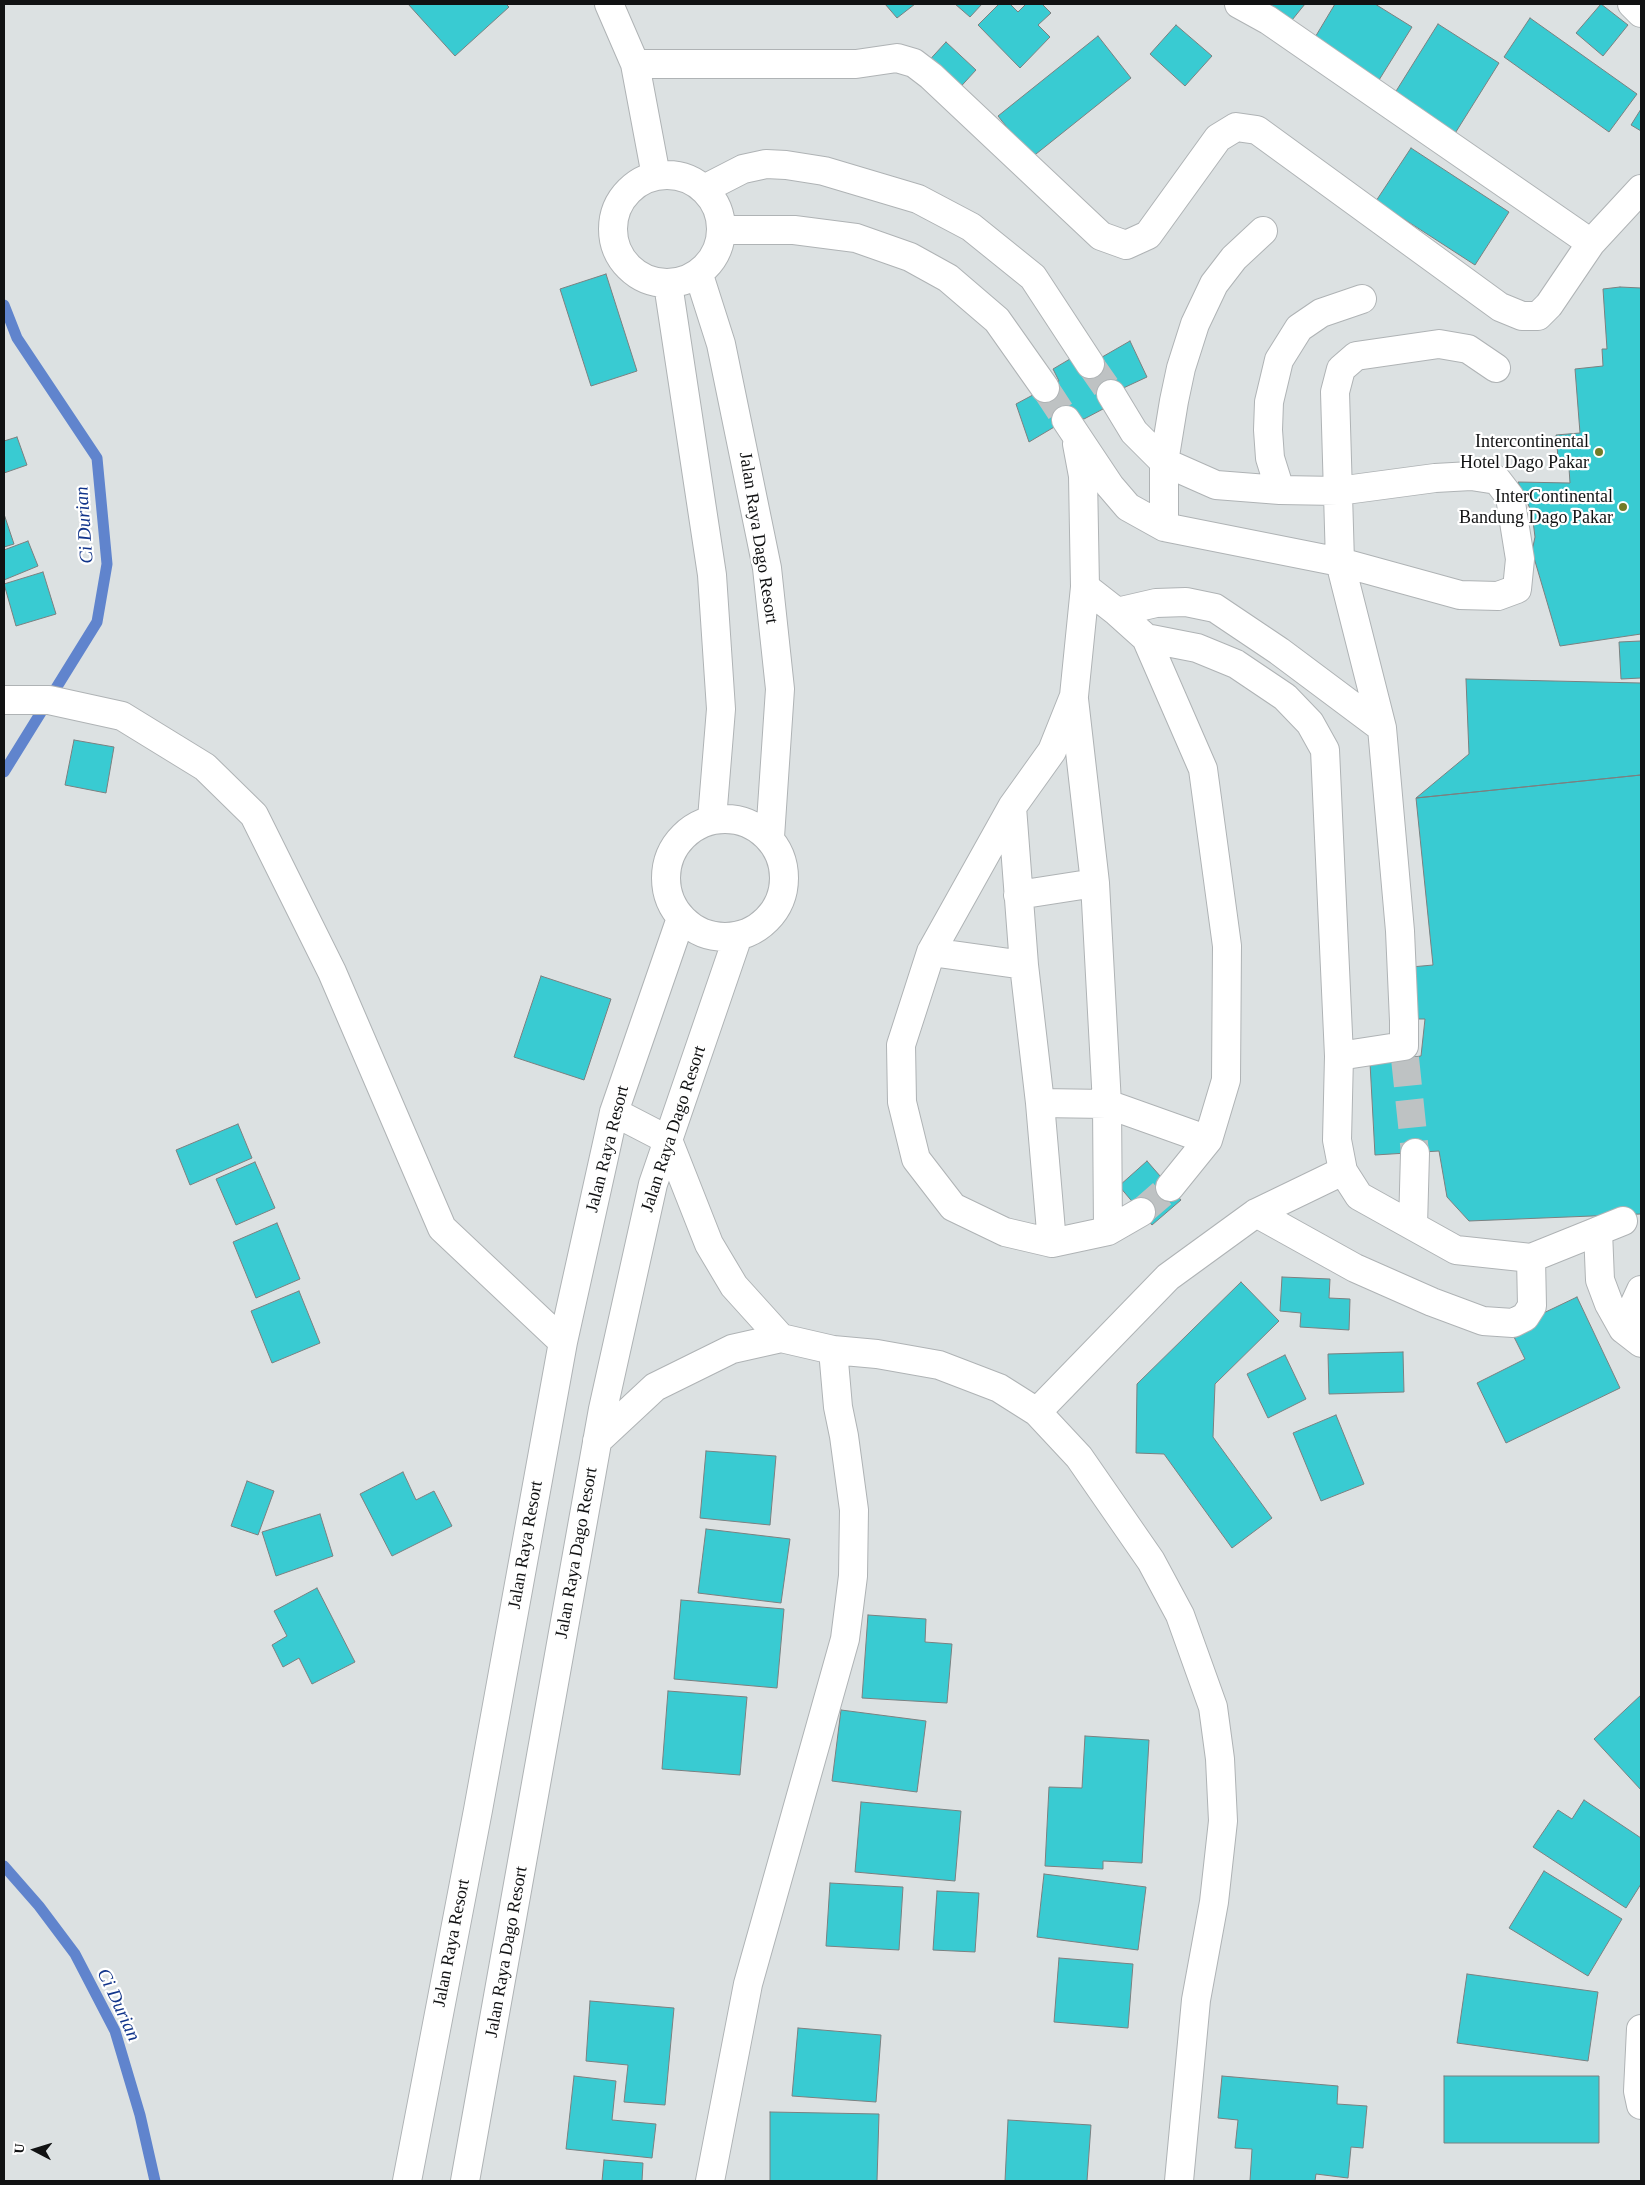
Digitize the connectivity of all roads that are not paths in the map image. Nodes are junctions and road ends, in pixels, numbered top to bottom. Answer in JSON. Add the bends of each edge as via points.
{"nodes":[{"id":1,"x":608,"y":4,"type":"edge"},
{"id":2,"x":1239,"y":4,"type":"edge"},
{"id":3,"x":1632,"y":4,"type":"edge"},
{"id":4,"x":1641,"y":13,"type":"edge"},
{"id":5,"x":635,"y":64,"type":"junction"},
{"id":6,"x":656,"y":176,"type":"junction"},
{"id":7,"x":704,"y":189,"type":"junction"},
{"id":8,"x":1641,"y":190,"type":"edge"},
{"id":9,"x":722,"y":230,"type":"junction"},
{"id":10,"x":1263,"y":231,"type":"dead end"},
{"id":11,"x":1591,"y":243,"type":"junction"},
{"id":12,"x":699,"y":275,"type":"junction"},
{"id":13,"x":668,"y":284,"type":"junction"},
{"id":14,"x":1362,"y":299,"type":"dead end"},
{"id":15,"x":1090,"y":364,"type":"tunnel mouth"},
{"id":16,"x":1496,"y":368,"type":"dead end"},
{"id":17,"x":1045,"y":388,"type":"tunnel mouth"},
{"id":18,"x":1111,"y":394,"type":"tunnel mouth"},
{"id":19,"x":1164,"y":462,"type":"junction"},
{"id":20,"x":1280,"y":490,"type":"junction"},
{"id":21,"x":1338,"y":491,"type":"junction"},
{"id":22,"x":1164,"y":527,"type":"junction"},
{"id":23,"x":1340,"y":562,"type":"junction"},
{"id":24,"x":1085,"y":587,"type":"junction"},
{"id":25,"x":1117,"y":612,"type":"junction"},
{"id":26,"x":1146,"y":638,"type":"junction"},
{"id":27,"x":1074,"y":696,"type":"junction"},
{"id":28,"x":4,"y":700,"type":"edge"},
{"id":29,"x":1382,"y":728,"type":"junction"},
{"id":30,"x":1012,"y":807,"type":"junction"},
{"id":31,"x":712,"y":819,"type":"junction"},
{"id":32,"x":770,"y":837,"type":"junction"},
{"id":33,"x":1095,"y":884,"type":"junction"},
{"id":34,"x":1018,"y":895,"type":"junction"},
{"id":35,"x":681,"y":918,"type":"junction"},
{"id":36,"x":738,"y":936,"type":"junction"},
{"id":37,"x":931,"y":952,"type":"junction"},
{"id":38,"x":1024,"y":965,"type":"junction"},
{"id":39,"x":1339,"y":1056,"type":"junction"},
{"id":40,"x":1040,"y":1103,"type":"junction"},
{"id":41,"x":1107,"y":1104,"type":"junction"},
{"id":42,"x":614,"y":1112,"type":"junction"},
{"id":43,"x":668,"y":1140,"type":"junction"},
{"id":44,"x":1208,"y":1140,"type":"junction"},
{"id":45,"x":1415,"y":1153,"type":"tunnel mouth"},
{"id":46,"x":1343,"y":1172,"type":"junction"},
{"id":47,"x":1170,"y":1187,"type":"tunnel mouth"},
{"id":48,"x":1141,"y":1212,"type":"tunnel mouth"},
{"id":49,"x":1256,"y":1213,"type":"junction"},
{"id":50,"x":1623,"y":1221,"type":"dead end"},
{"id":51,"x":1413,"y":1226,"type":"junction"},
{"id":52,"x":1108,"y":1231,"type":"junction"},
{"id":53,"x":1598,"y":1231,"type":"junction"},
{"id":54,"x":1052,"y":1242,"type":"junction"},
{"id":55,"x":1531,"y":1258,"type":"junction"},
{"id":56,"x":1641,"y":1290,"type":"edge"},
{"id":57,"x":1632,"y":1336,"type":"edge"},
{"id":58,"x":780,"y":1338,"type":"junction"},
{"id":59,"x":563,"y":1342,"type":"junction"},
{"id":60,"x":833,"y":1350,"type":"junction"},
{"id":61,"x":1037,"y":1412,"type":"junction"},
{"id":62,"x":597,"y":1441,"type":"junction"},
{"id":63,"x":1641,"y":2029,"type":"edge"},
{"id":64,"x":1641,"y":2105,"type":"edge"},
{"id":65,"x":407,"y":2181,"type":"edge"},
{"id":66,"x":466,"y":2181,"type":"edge"},
{"id":67,"x":710,"y":2181,"type":"edge"},
{"id":68,"x":1179,"y":2181,"type":"edge"}],
"edges":[{"from":1,"to":5,"type":"street"},
{"from":2,"to":11,"type":"street","via":[[1268,20]]},
{"from":3,"to":4,"type":"street"},
{"from":5,"to":6,"type":"street"},
{"from":5,"to":11,"type":"street","via":[[856,64],[897,58],[914,63],[1101,236],[1126,245],[1148,235],[1218,138],[1236,127],[1257,130],[1500,307],[1522,316],[1538,316]]},
{"from":6,"to":7,"type":"street","via":[[690,179]]},
{"from":6,"to":13,"type":"street","via":[[639,182],[626,194],[616,209],[612,227],[622,260],[634,273],[650,282]]},
{"from":7,"to":9,"type":"street","via":[[720,213]]},
{"from":7,"to":15,"type":"street","via":[[743,169],[766,164],[832,173],[918,199],[971,227],[1032,277]]},
{"from":8,"to":11,"type":"street"},
{"from":9,"to":12,"type":"street","via":[[719,247],[711,263]]},
{"from":9,"to":17,"type":"street","via":[[794,230],[847,236],[910,257],[948,278],[997,320]]},
{"from":10,"to":19,"type":"street","via":[[1234,258],[1214,284],[1195,324],[1179,376]]},
{"from":12,"to":13,"type":"street","via":[[684,282]]},
{"from":12,"to":32,"type":"street","name":"Jalan Raya Dago Resort","via":[[721,344],[767,568],[780,689]]},
{"from":13,"to":31,"type":"street","via":[[712,575],[721,709]]},
{"from":14,"to":20,"type":"street","via":[[1321,313],[1299,328],[1279,360],[1268,430],[1270,458]]},
{"from":16,"to":21,"type":"street","via":[[1468,349],[1439,344],[1356,356],[1341,369],[1335,392]]},
{"from":18,"to":19,"type":"street","via":[[1134,432]]},
{"from":19,"to":20,"type":"street","via":[[1216,485]]},
{"from":19,"to":22,"type":"street"},
{"from":20,"to":21,"type":"street"},
{"from":21,"to":23,"type":"street"},
{"from":21,"to":23,"type":"street","via":[[1471,476],[1497,480],[1510,497],[1520,559],[1517,589],[1498,596],[1460,595]]},
{"from":22,"to":23,"type":"street"},
{"from":22,"to":24,"type":"street","via":[[1128,507],[1071,429],[1083,476]]},
{"from":23,"to":29,"type":"street"},
{"from":24,"to":25,"type":"street"},
{"from":24,"to":27,"type":"street"},
{"from":25,"to":26,"type":"street"},
{"from":25,"to":29,"type":"street","via":[[1156,603],[1186,602],[1215,608]]},
{"from":26,"to":39,"type":"street","via":[[1196,648],[1236,664],[1284,697],[1310,723],[1324,750]]},
{"from":26,"to":44,"type":"street","via":[[1203,769],[1228,946],[1226,1080]]},
{"from":27,"to":30,"type":"street","via":[[1052,752]]},
{"from":27,"to":33,"type":"street"},
{"from":28,"to":59,"type":"street","via":[[49,700],[122,716],[205,767],[254,815],[332,972],[442,1228]]},
{"from":29,"to":39,"type":"street","via":[[1400,930],[1405,1052]]},
{"from":30,"to":34,"type":"street"},
{"from":30,"to":37,"type":"street"},
{"from":31,"to":32,"type":"street","via":[[733,818],[753,824]]},
{"from":31,"to":35,"type":"street","via":[[688,831],[668,859],[666,880],[670,900]]},
{"from":32,"to":36,"type":"street","via":[[784,869],[780,903],[757,929]]},
{"from":33,"to":34,"type":"street"},
{"from":33,"to":41,"type":"street"},
{"from":34,"to":38,"type":"street"},
{"from":35,"to":36,"type":"street","via":[[697,931],[717,937]]},
{"from":35,"to":42,"type":"street","name":"Jalan Raya Resort"},
{"from":36,"to":43,"type":"street","name":"Jalan Raya Dago Resort"},
{"from":37,"to":38,"type":"street"},
{"from":37,"to":54,"type":"street","via":[[901,1045],[902,1102],[916,1159],[953,1207],[1005,1232]]},
{"from":38,"to":40,"type":"street"},
{"from":39,"to":46,"type":"street","via":[[1337,1140]]},
{"from":40,"to":41,"type":"street"},
{"from":40,"to":54,"type":"street"},
{"from":41,"to":44,"type":"street"},
{"from":41,"to":52,"type":"street"},
{"from":42,"to":43,"type":"street"},
{"from":42,"to":59,"type":"street","name":"Jalan Raya Resort"},
{"from":43,"to":58,"type":"street","via":[[709,1244],[734,1286]]},
{"from":43,"to":62,"type":"street","name":"Jalan Raya Dago Resort","via":[[653,1184]]},
{"from":44,"to":47,"type":"street"},
{"from":45,"to":51,"type":"street"},
{"from":46,"to":49,"type":"street"},
{"from":46,"to":51,"type":"street","via":[[1359,1196]]},
{"from":48,"to":52,"type":"street"},
{"from":49,"to":55,"type":"street","via":[[1355,1268],[1483,1321],[1513,1323],[1525,1317],[1532,1306]]},
{"from":49,"to":61,"type":"street","via":[[1168,1278]]},
{"from":50,"to":53,"type":"street"},
{"from":51,"to":55,"type":"street","via":[[1456,1250]]},
{"from":52,"to":54,"type":"street"},
{"from":53,"to":55,"type":"street"},
{"from":53,"to":57,"type":"street","via":[[1600,1280],[1609,1304]]},
{"from":56,"to":57,"type":"street"},
{"from":58,"to":60,"type":"street"},
{"from":58,"to":62,"type":"street","via":[[732,1349],[655,1387]]},
{"from":59,"to":65,"type":"street","name":"Jalan Raya Resort"},
{"from":60,"to":61,"type":"street","via":[[939,1365],[999,1388]]},
{"from":60,"to":67,"type":"street","via":[[854,1510],[853,1576],[845,1639],[748,1984]]},
{"from":61,"to":68,"type":"street","via":[[1079,1457],[1151,1561],[1180,1615],[1213,1707],[1223,1821],[1214,1902],[1196,2000]]},
{"from":62,"to":66,"type":"street","name":"Jalan Raya Dago Resort"},
{"from":63,"to":64,"type":"street","via":[[1638,2091]]}]}
